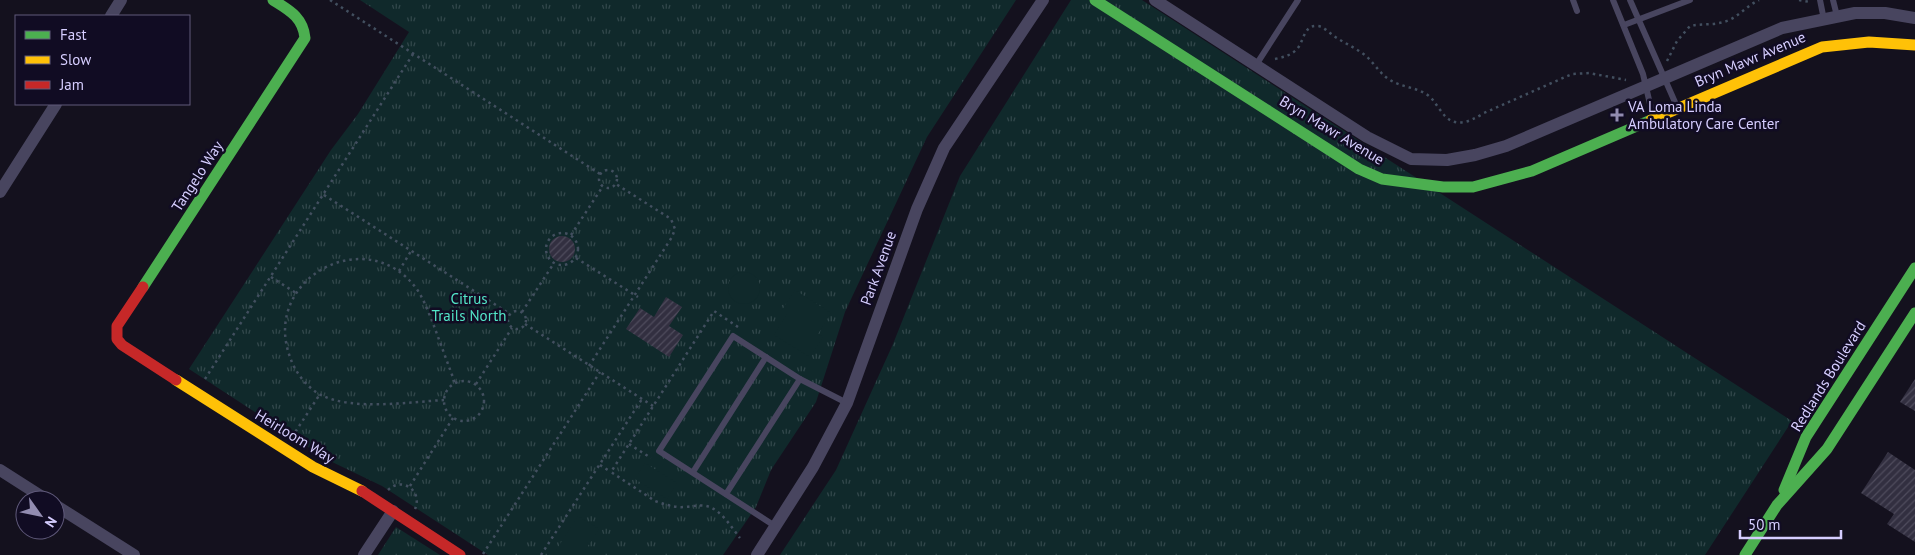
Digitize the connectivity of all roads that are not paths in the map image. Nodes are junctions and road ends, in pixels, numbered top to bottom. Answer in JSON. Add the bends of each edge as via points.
{"nodes":[{"id":1,"x":121,"y":0,"type":"edge"},
{"id":2,"x":273,"y":0,"type":"edge"},
{"id":3,"x":1043,"y":0,"type":"edge"},
{"id":4,"x":1095,"y":0,"type":"edge"},
{"id":5,"x":1155,"y":0,"type":"edge"},
{"id":6,"x":1298,"y":0,"type":"edge"},
{"id":7,"x":1573,"y":0,"type":"edge"},
{"id":8,"x":1613,"y":0,"type":"edge"},
{"id":9,"x":1630,"y":0,"type":"edge"},
{"id":10,"x":1690,"y":0,"type":"edge"},
{"id":11,"x":1820,"y":0,"type":"edge"},
{"id":12,"x":1833,"y":0,"type":"edge"},
{"id":13,"x":1577,"y":11,"type":"dead end"},
{"id":14,"x":112,"y":15,"type":"edge"},
{"id":15,"x":1836,"y":16,"type":"junction"},
{"id":16,"x":1915,"y":18,"type":"edge"},
{"id":17,"x":1638,"y":20,"type":"junction"},
{"id":18,"x":1824,"y":20,"type":"junction"},
{"id":19,"x":1624,"y":26,"type":"junction"},
{"id":20,"x":1915,"y":45,"type":"edge"},
{"id":21,"x":1256,"y":65,"type":"junction"},
{"id":22,"x":1665,"y":79,"type":"junction"},
{"id":23,"x":1646,"y":87,"type":"junction"},
{"id":24,"x":55,"y":105,"type":"edge"},
{"id":25,"x":1678,"y":109,"type":"junction"},
{"id":26,"x":1653,"y":118,"type":"junction"},
{"id":27,"x":0,"y":192,"type":"edge"},
{"id":28,"x":1915,"y":268,"type":"edge"},
{"id":29,"x":1915,"y":313,"type":"edge"},
{"id":30,"x":117,"y":339,"type":"joint"},
{"id":31,"x":766,"y":357,"type":"junction"},
{"id":32,"x":800,"y":379,"type":"junction"},
{"id":33,"x":846,"y":403,"type":"junction"},
{"id":34,"x":0,"y":470,"type":"edge"},
{"id":35,"x":692,"y":472,"type":"junction"},
{"id":36,"x":31,"y":490,"type":"edge"},
{"id":37,"x":726,"y":494,"type":"junction"},
{"id":38,"x":1777,"y":505,"type":"junction"},
{"id":39,"x":392,"y":510,"type":"junction"},
{"id":40,"x":65,"y":511,"type":"edge"},
{"id":41,"x":775,"y":526,"type":"junction"},
{"id":42,"x":134,"y":555,"type":"edge"},
{"id":43,"x":364,"y":555,"type":"edge"},
{"id":44,"x":460,"y":555,"type":"edge"},
{"id":45,"x":757,"y":555,"type":"edge"},
{"id":46,"x":1745,"y":555,"type":"edge"}],
"edges":[{"from":1,"to":14,"type":"street"},
{"from":2,"to":30,"type":"street","name":"Tangelo Way","via":[[300,17],[305,38],[117,326]]},
{"from":3,"to":33,"type":"street","name":"Park Avenue","via":[[944,148],[917,209]]},
{"from":4,"to":26,"type":"street","name":"Bryn Mawr Avenue","via":[[1359,169],[1382,179],[1443,187],[1473,187],[1532,171]]},
{"from":5,"to":21,"type":"street","name":"Bryn Mawr Avenue"},
{"from":6,"to":21,"type":"lane"},
{"from":7,"to":13,"type":"lane"},
{"from":8,"to":19,"type":"lane"},
{"from":9,"to":17,"type":"lane"},
{"from":10,"to":17,"type":"lane"},
{"from":11,"to":18,"type":"lane"},
{"from":12,"to":15,"type":"lane"},
{"from":15,"to":16,"type":"street","name":"Bryn Mawr Avenue","via":[[1885,13]]},
{"from":15,"to":18,"type":"street","name":"Bryn Mawr Avenue"},
{"from":17,"to":19,"type":"lane"},
{"from":17,"to":22,"type":"lane"},
{"from":18,"to":22,"type":"street","name":"Bryn Mawr Avenue","via":[[1782,28]]},
{"from":19,"to":23,"type":"lane"},
{"from":20,"to":25,"type":"street","name":"Bryn Mawr Avenue","via":[[1870,40],[1822,47]]},
{"from":21,"to":23,"type":"street","name":"Bryn Mawr Avenue","via":[[1366,136],[1411,159],[1447,160],[1506,146]]},
{"from":22,"to":23,"type":"street","name":"Bryn Mawr Avenue"},
{"from":22,"to":25,"type":"lane"},
{"from":23,"to":26,"type":"lane"},
{"from":24,"to":27,"type":"street"},
{"from":25,"to":26,"type":"street","name":"Bryn Mawr Avenue"},
{"from":28,"to":38,"type":"street","name":"Redlands Boulevard","via":[[1806,437]]},
{"from":29,"to":38,"type":"street","name":"Redlands Boulevard","via":[[1827,449]]},
{"from":30,"to":39,"type":"street","name":"Heirloom Way","via":[[313,467]]},
{"from":31,"to":32,"type":"lane"},
{"from":31,"to":35,"type":"lane"},
{"from":31,"to":35,"type":"lane","via":[[733,336],[659,451]]},
{"from":32,"to":33,"type":"lane"},
{"from":32,"to":37,"type":"lane"},
{"from":33,"to":41,"type":"street","name":"Park Avenue","via":[[813,467]]},
{"from":34,"to":36,"type":"street"},
{"from":35,"to":37,"type":"lane"},
{"from":37,"to":41,"type":"lane"},
{"from":38,"to":46,"type":"street","name":"Redlands Boulevard"},
{"from":39,"to":43,"type":"street"},
{"from":39,"to":44,"type":"street","name":"Heirloom Way"},
{"from":40,"to":42,"type":"street"},
{"from":41,"to":45,"type":"street","name":"Park Avenue"}]}
